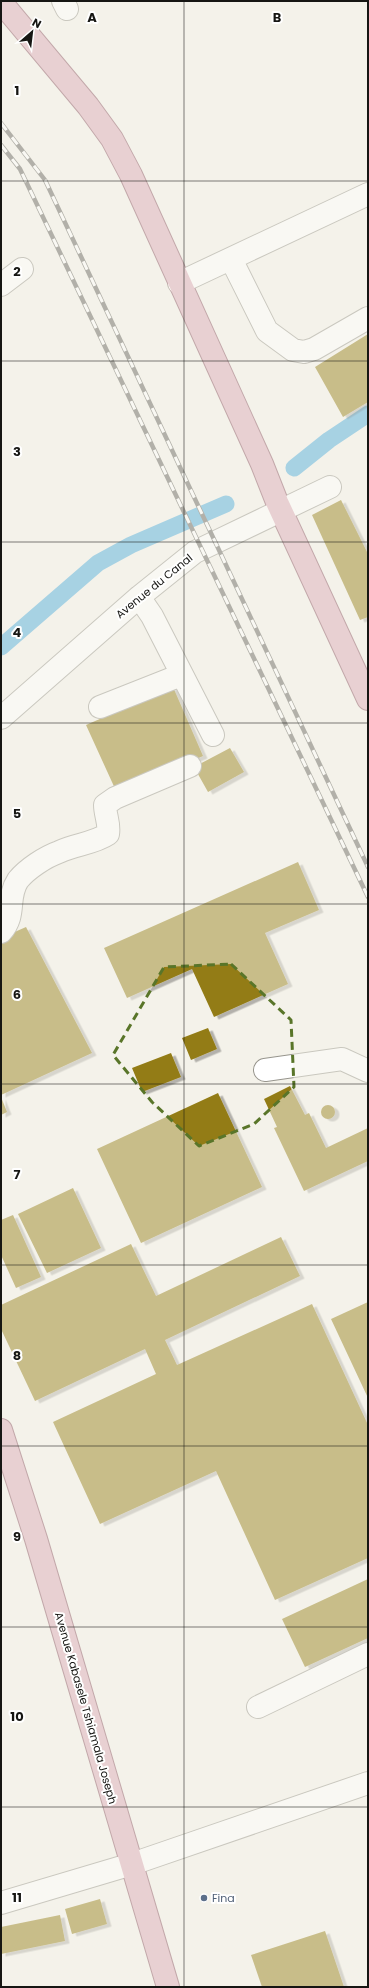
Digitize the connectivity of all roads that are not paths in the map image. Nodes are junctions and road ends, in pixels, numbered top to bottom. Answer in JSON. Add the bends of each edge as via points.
{"nodes":[{"id":1,"x":1,"y":2,"type":"edge"},
{"id":2,"x":368,"y":194,"type":"edge"},
{"id":3,"x":231,"y":259,"type":"junction"},
{"id":4,"x":22,"y":269,"type":"dead end"},
{"id":5,"x":179,"y":283,"type":"junction"},
{"id":6,"x":1,"y":285,"type":"edge"},
{"id":7,"x":368,"y":318,"type":"edge"},
{"id":8,"x":330,"y":487,"type":"dead end"},
{"id":9,"x":279,"y":506,"type":"junction"},
{"id":10,"x":138,"y":597,"type":"junction"},
{"id":11,"x":181,"y":675,"type":"junction"},
{"id":12,"x":366,"y":686,"type":"edge"},
{"id":13,"x":100,"y":707,"type":"dead end"},
{"id":14,"x":1,"y":718,"type":"edge"},
{"id":15,"x":213,"y":735,"type":"dead end"},
{"id":16,"x":190,"y":766,"type":"dead end"},
{"id":17,"x":1,"y":932,"type":"edge"},
{"id":18,"x":266,"y":1070,"type":"dead end"},
{"id":19,"x":368,"y":1071,"type":"edge"},
{"id":20,"x":1,"y":1430,"type":"edge"},
{"id":21,"x":368,"y":1654,"type":"edge"},
{"id":22,"x":258,"y":1707,"type":"dead end"},
{"id":23,"x":368,"y":1783,"type":"edge"},
{"id":24,"x":132,"y":1864,"type":"junction"},
{"id":25,"x":1,"y":1903,"type":"edge"},
{"id":26,"x":168,"y":1987,"type":"edge"}],
"edges":[{"from":1,"to":5,"type":"main road","via":[[88,106],[112,139],[131,175]]},
{"from":2,"to":3,"type":"street"},
{"from":3,"to":5,"type":"street"},
{"from":3,"to":7,"type":"street","via":[[267,331],[293,350],[304,352],[314,349]]},
{"from":4,"to":6,"type":"street"},
{"from":5,"to":9,"type":"main road"},
{"from":8,"to":9,"type":"street","name":"Avenue du Canal"},
{"from":9,"to":10,"type":"street","name":"Avenue du Canal","via":[[195,552]]},
{"from":9,"to":12,"type":"main road"},
{"from":10,"to":11,"type":"street","via":[[152,616]]},
{"from":10,"to":14,"type":"street","name":"Avenue du Canal"},
{"from":11,"to":13,"type":"street"},
{"from":11,"to":15,"type":"street"},
{"from":16,"to":17,"type":"street","via":[[115,798],[105,805],[110,828],[108,834],[90,843],[59,852],[28,870],[14,887],[9,922]]},
{"from":18,"to":19,"type":"street","via":[[342,1059]]},
{"from":20,"to":24,"type":"main road","name":"Avenue Kabasele Tshiamala Joseph","via":[[36,1539]]},
{"from":21,"to":22,"type":"street"},
{"from":23,"to":24,"type":"street"},
{"from":24,"to":25,"type":"street"},
{"from":24,"to":26,"type":"main road","name":"Avenue Kabasele Tshiamala Joseph"}]}
